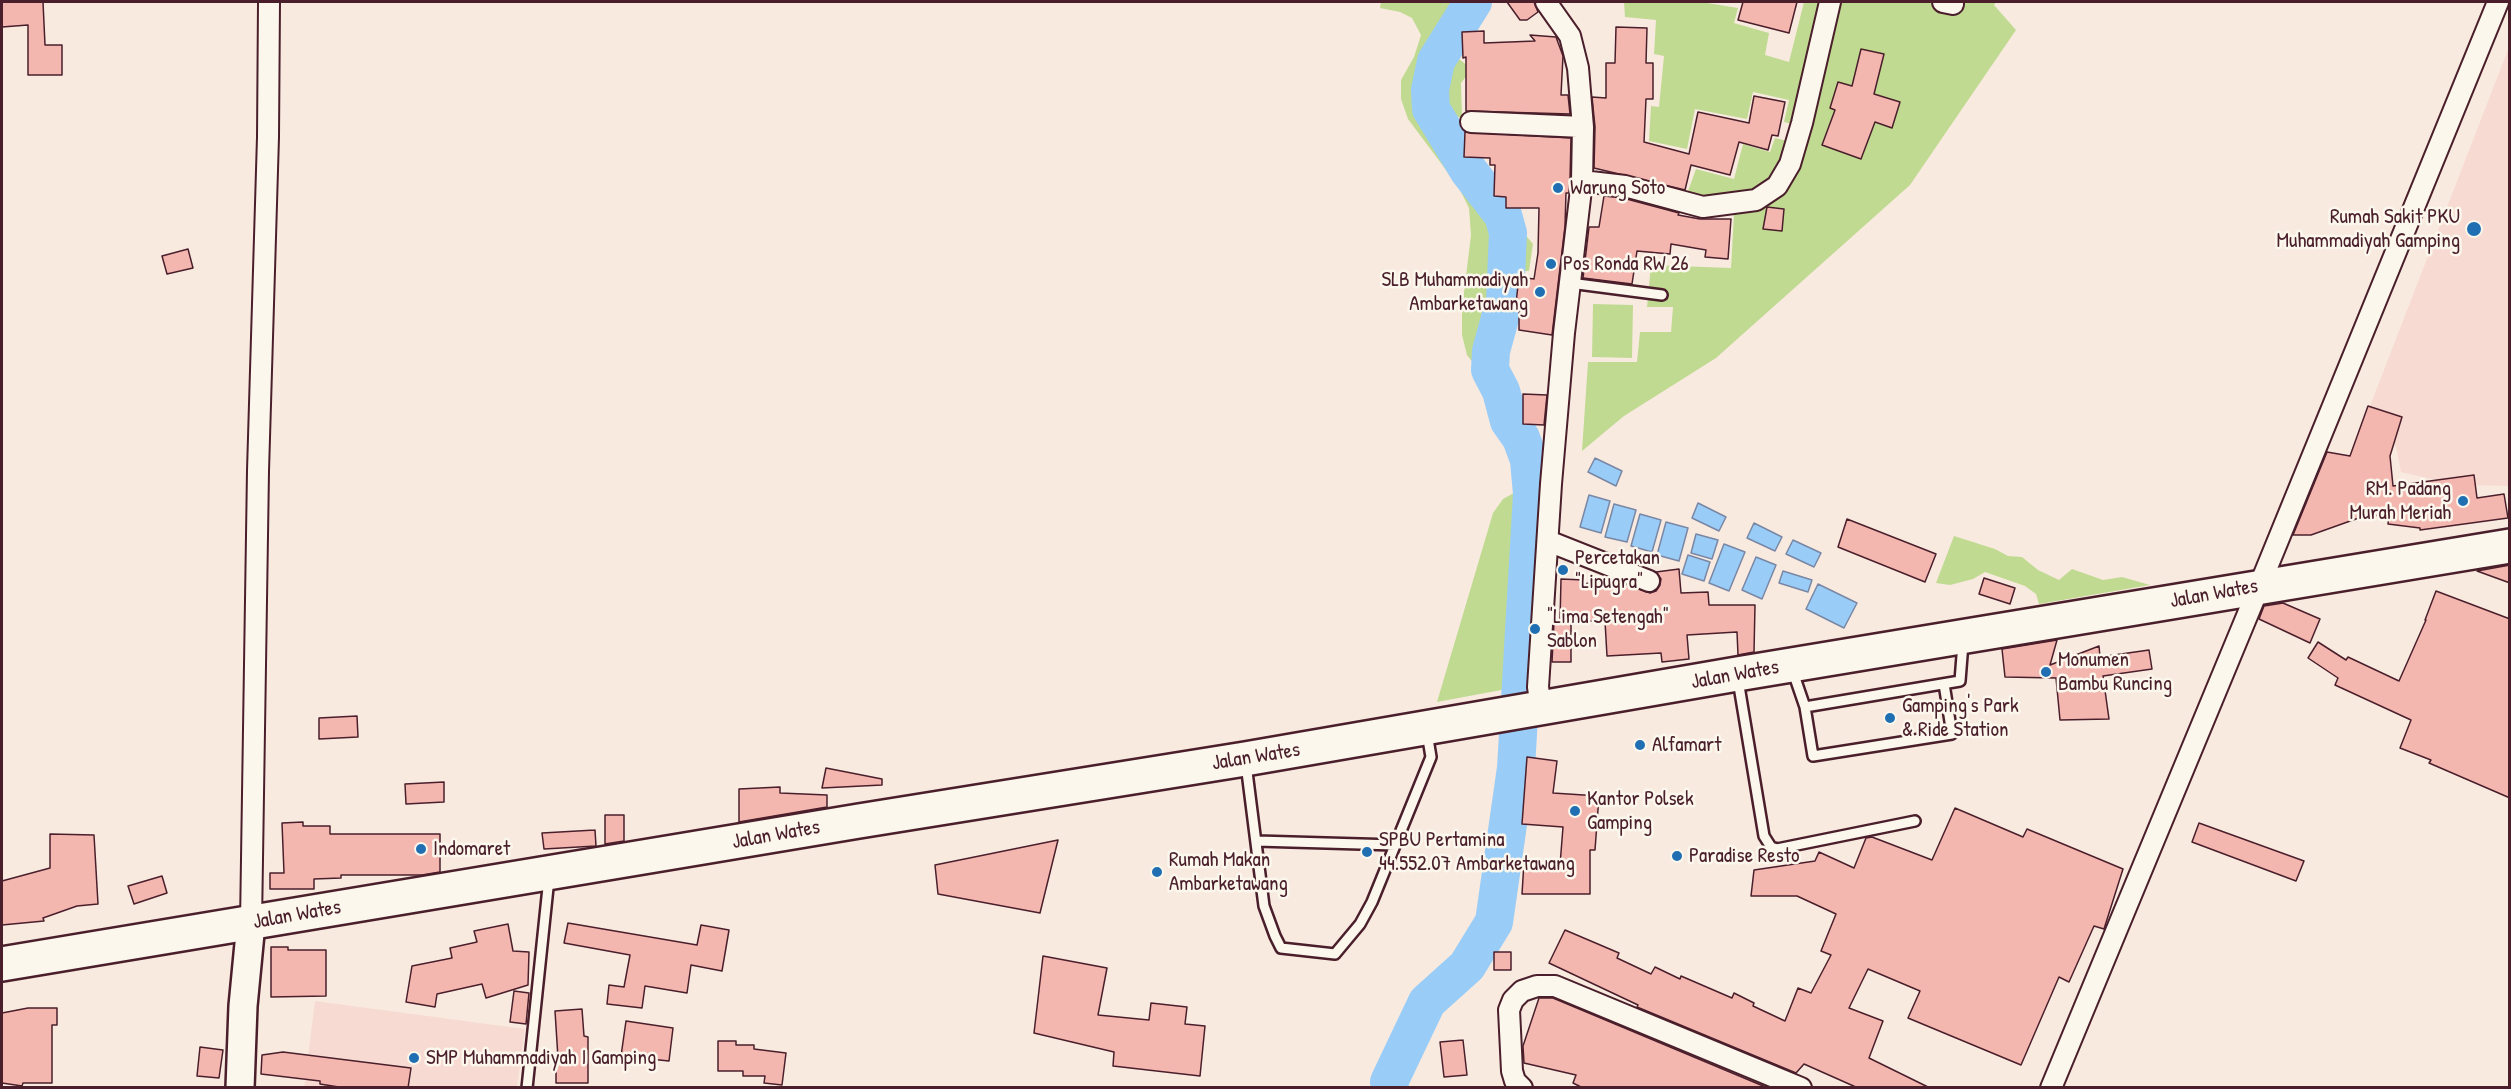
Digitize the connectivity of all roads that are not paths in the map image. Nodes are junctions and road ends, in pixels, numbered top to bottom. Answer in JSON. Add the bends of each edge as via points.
{"nodes":[{"id":1,"x":269,"y":2,"type":"edge"},
{"id":2,"x":1546,"y":2,"type":"edge"},
{"id":3,"x":1830,"y":2,"type":"edge"},
{"id":4,"x":2498,"y":2,"type":"edge"},
{"id":5,"x":1471,"y":122,"type":"dead end"},
{"id":6,"x":1583,"y":127,"type":"junction"},
{"id":7,"x":1582,"y":181,"type":"junction"},
{"id":8,"x":1570,"y":283,"type":"junction"},
{"id":9,"x":1662,"y":295,"type":"dead end"},
{"id":10,"x":1548,"y":541,"type":"junction"},
{"id":11,"x":2510,"y":546,"type":"edge"},
{"id":12,"x":1649,"y":581,"type":"dead end"},
{"id":13,"x":2259,"y":587,"type":"junction"},
{"id":14,"x":1963,"y":636,"type":"junction"},
{"id":15,"x":1791,"y":665,"type":"junction"},
{"id":16,"x":1737,"y":674,"type":"junction"},
{"id":17,"x":1944,"y":684,"type":"junction"},
{"id":18,"x":1805,"y":707,"type":"junction"},
{"id":19,"x":1532,"y":710,"type":"junction"},
{"id":20,"x":1426,"y":728,"type":"junction"},
{"id":21,"x":1245,"y":759,"type":"junction"},
{"id":22,"x":1915,"y":821,"type":"dead end"},
{"id":23,"x":1257,"y":841,"type":"junction"},
{"id":24,"x":1395,"y":845,"type":"junction"},
{"id":25,"x":549,"y":874,"type":"junction"},
{"id":26,"x":251,"y":923,"type":"junction"},
{"id":27,"x":2,"y":964,"type":"edge"},
{"id":28,"x":1795,"y":1086,"type":"edge"},
{"id":29,"x":240,"y":1088,"type":"edge"},
{"id":30,"x":526,"y":1088,"type":"edge"},
{"id":31,"x":1522,"y":1088,"type":"edge"},
{"id":32,"x":2051,"y":1088,"type":"edge"}],
"edges":[{"from":1,"to":26,"type":"street"},
{"from":2,"to":6,"type":"street","via":[[1570,36],[1578,68]]},
{"from":3,"to":7,"type":"street","via":[[1802,123],[1790,164],[1777,186],[1756,200],[1703,207],[1625,186]]},
{"from":4,"to":13,"type":"street"},
{"from":5,"to":6,"type":"street"},
{"from":6,"to":7,"type":"street"},
{"from":7,"to":8,"type":"street"},
{"from":8,"to":9,"type":"lane"},
{"from":8,"to":10,"type":"street"},
{"from":10,"to":12,"type":"street"},
{"from":10,"to":19,"type":"street","via":[[1538,687]]},
{"from":11,"to":13,"type":"highway","name":"Jalan Wates"},
{"from":13,"to":14,"type":"highway","name":"Jalan Wates"},
{"from":13,"to":32,"type":"street"},
{"from":14,"to":15,"type":"highway","name":"Jalan Wates"},
{"from":14,"to":17,"type":"lane","via":[[1960,681]]},
{"from":15,"to":16,"type":"highway","name":"Jalan Wates"},
{"from":15,"to":18,"type":"lane"},
{"from":16,"to":19,"type":"highway","name":"Jalan Wates"},
{"from":16,"to":22,"type":"lane","via":[[1768,844],[1777,849]]},
{"from":17,"to":18,"type":"lane"},
{"from":17,"to":18,"type":"lane","via":[[1952,734],[1813,756]]},
{"from":19,"to":20,"type":"highway","name":"Jalan Wates"},
{"from":20,"to":21,"type":"highway","name":"Jalan Wates"},
{"from":20,"to":24,"type":"lane","via":[[1431,757]]},
{"from":21,"to":23,"type":"lane"},
{"from":21,"to":25,"type":"highway","name":"Jalan Wates"},
{"from":23,"to":24,"type":"lane"},
{"from":23,"to":24,"type":"lane","via":[[1264,906],[1281,948],[1335,954],[1360,924]]},
{"from":25,"to":26,"type":"highway","name":"Jalan Wates"},
{"from":25,"to":30,"type":"lane"},
{"from":26,"to":27,"type":"highway","name":"Jalan Wates"},
{"from":26,"to":29,"type":"street"},
{"from":28,"to":31,"type":"street","via":[[1555,986],[1537,986],[1522,991],[1509,1010],[1512,1071]]}]}
